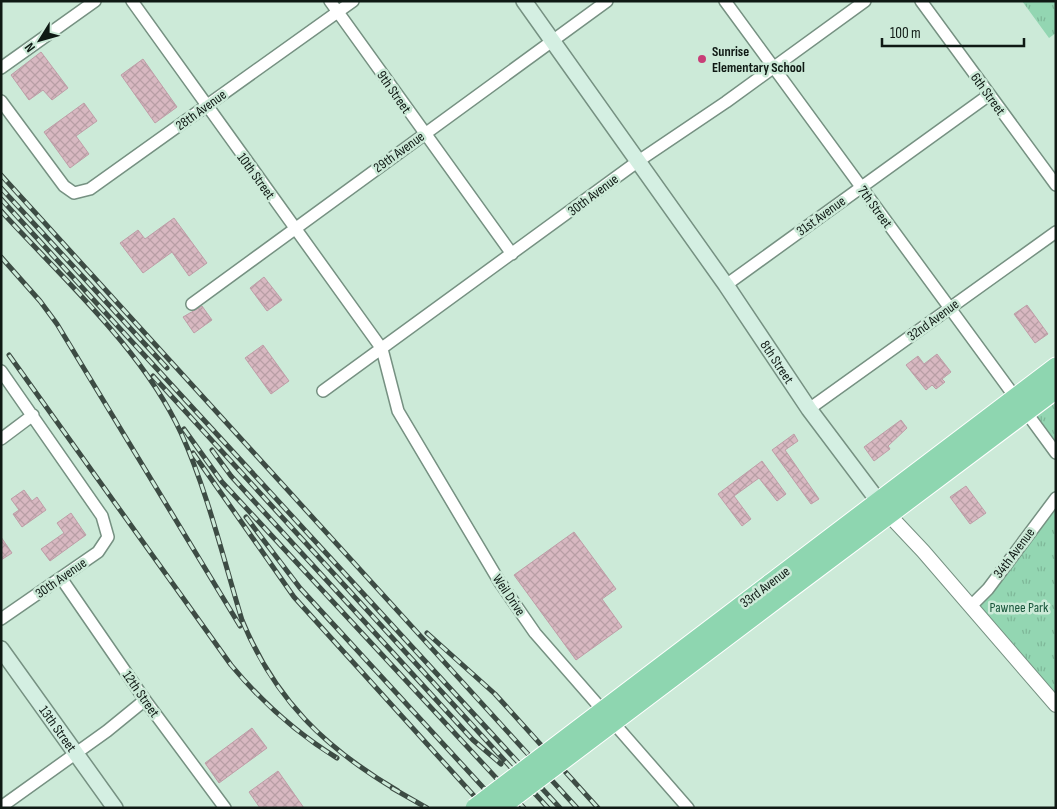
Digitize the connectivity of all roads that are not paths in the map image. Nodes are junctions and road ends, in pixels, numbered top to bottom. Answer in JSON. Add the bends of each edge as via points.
{"nodes":[{"id":1,"x":95,"y":1,"type":"edge"},
{"id":2,"x":132,"y":1,"type":"edge"},
{"id":3,"x":330,"y":1,"type":"edge"},
{"id":4,"x":352,"y":1,"type":"edge"},
{"id":5,"x":524,"y":1,"type":"edge"},
{"id":6,"x":607,"y":1,"type":"edge"},
{"id":7,"x":725,"y":1,"type":"edge"},
{"id":8,"x":865,"y":1,"type":"edge"},
{"id":9,"x":921,"y":1,"type":"edge"},
{"id":10,"x":338,"y":12,"type":"junction"},
{"id":11,"x":552,"y":41,"type":"junction"},
{"id":12,"x":1,"y":68,"type":"edge"},
{"id":13,"x":774,"y":68,"type":"junction"},
{"id":14,"x":989,"y":95,"type":"junction"},
{"id":15,"x":1,"y":100,"type":"edge"},
{"id":16,"x":206,"y":106,"type":"junction"},
{"id":17,"x":424,"y":133,"type":"junction"},
{"id":18,"x":638,"y":162,"type":"junction"},
{"id":19,"x":1056,"y":185,"type":"edge"},
{"id":20,"x":860,"y":187,"type":"junction"},
{"id":21,"x":294,"y":228,"type":"junction"},
{"id":22,"x":1056,"y":232,"type":"edge"},
{"id":23,"x":512,"y":254,"type":"junction"},
{"id":24,"x":726,"y":285,"type":"junction"},
{"id":25,"x":192,"y":304,"type":"dead end"},
{"id":26,"x":949,"y":309,"type":"junction"},
{"id":27,"x":382,"y":349,"type":"junction"},
{"id":28,"x":1056,"y":367,"type":"edge"},
{"id":29,"x":1,"y":370,"type":"edge"},
{"id":30,"x":1056,"y":389,"type":"edge"},
{"id":31,"x":323,"y":391,"type":"dead end"},
{"id":32,"x":1019,"y":405,"type":"junction"},
{"id":33,"x":809,"y":409,"type":"junction"},
{"id":34,"x":33,"y":415,"type":"junction"},
{"id":35,"x":1,"y":439,"type":"edge"},
{"id":36,"x":1056,"y":453,"type":"edge"},
{"id":37,"x":1056,"y":498,"type":"edge"},
{"id":38,"x":878,"y":501,"type":"junction"},
{"id":39,"x":890,"y":516,"type":"junction"},
{"id":40,"x":61,"y":578,"type":"junction"},
{"id":41,"x":775,"y":590,"type":"junction"},
{"id":42,"x":971,"y":606,"type":"junction"},
{"id":43,"x":1,"y":619,"type":"edge"},
{"id":44,"x":1,"y":649,"type":"edge"},
{"id":45,"x":145,"y":700,"type":"junction"},
{"id":46,"x":1056,"y":705,"type":"edge"},
{"id":47,"x":76,"y":754,"type":"junction"},
{"id":48,"x":1,"y":807,"type":"edge"},
{"id":49,"x":115,"y":808,"type":"edge"},
{"id":50,"x":225,"y":808,"type":"edge"},
{"id":51,"x":475,"y":808,"type":"edge"},
{"id":52,"x":499,"y":808,"type":"edge"},
{"id":53,"x":688,"y":808,"type":"edge"}],
"edges":[{"from":1,"to":12,"type":"street"},
{"from":2,"to":16,"type":"street","name":"10th Street"},
{"from":3,"to":10,"type":"street","name":"9th Street"},
{"from":4,"to":10,"type":"street","name":"28th Avenue"},
{"from":5,"to":11,"type":"main road","name":"8th Street"},
{"from":6,"to":11,"type":"street","name":"29th Avenue"},
{"from":7,"to":13,"type":"street","name":"7th Street"},
{"from":8,"to":13,"type":"street","name":"30th Avenue"},
{"from":9,"to":14,"type":"street","name":"6th Street"},
{"from":10,"to":16,"type":"street","name":"28th Avenue"},
{"from":10,"to":17,"type":"street","name":"9th Street"},
{"from":11,"to":17,"type":"street","name":"29th Avenue"},
{"from":11,"to":18,"type":"main road","name":"8th Street"},
{"from":13,"to":18,"type":"street","name":"30th Avenue"},
{"from":13,"to":20,"type":"street","name":"7th Street"},
{"from":14,"to":19,"type":"street","name":"6th Street"},
{"from":14,"to":20,"type":"street","name":"31st Avenue"},
{"from":15,"to":16,"type":"street","name":"28th Avenue","via":[[64,186],[74,192],[90,189]]},
{"from":16,"to":21,"type":"street","name":"10th Street"},
{"from":17,"to":21,"type":"street","name":"29th Avenue"},
{"from":17,"to":23,"type":"street","name":"9th Street"},
{"from":18,"to":23,"type":"street","name":"30th Avenue"},
{"from":18,"to":24,"type":"main road","name":"8th Street"},
{"from":20,"to":24,"type":"street","name":"31st Avenue"},
{"from":20,"to":26,"type":"street","name":"7th Street"},
{"from":21,"to":25,"type":"street","name":"29th Avenue"},
{"from":21,"to":27,"type":"street","name":"10th Street"},
{"from":22,"to":26,"type":"street","name":"32nd Avenue"},
{"from":23,"to":27,"type":"street","name":"30th Avenue"},
{"from":24,"to":33,"type":"main road","name":"8th Street"},
{"from":26,"to":32,"type":"street","name":"7th Street"},
{"from":26,"to":33,"type":"street","name":"32nd Avenue"},
{"from":27,"to":31,"type":"street","name":"30th Avenue"},
{"from":27,"to":53,"type":"street","name":"Weil Drive","via":[[398,411],[499,581],[535,633]]},
{"from":28,"to":32,"type":"highway","name":"33rd Avenue"},
{"from":29,"to":34,"type":"street"},
{"from":30,"to":32,"type":"highway","name":"33rd Avenue"},
{"from":32,"to":36,"type":"street","name":"7th Street"},
{"from":32,"to":38,"type":"highway","name":"33rd Avenue"},
{"from":32,"to":39,"type":"highway","name":"33rd Avenue"},
{"from":33,"to":38,"type":"main road","name":"8th Street"},
{"from":34,"to":35,"type":"street"},
{"from":34,"to":40,"type":"street","name":"30th Avenue","via":[[102,516],[108,537],[98,552]]},
{"from":37,"to":42,"type":"street","name":"34th Avenue","via":[[988,589]]},
{"from":38,"to":39,"type":"main road","name":"8th Street"},
{"from":38,"to":41,"type":"highway","name":"33rd Avenue"},
{"from":39,"to":41,"type":"highway","name":"33rd Avenue"},
{"from":39,"to":42,"type":"street","name":"8th Street"},
{"from":40,"to":43,"type":"street","name":"30th Avenue"},
{"from":40,"to":45,"type":"street","name":"12th Street"},
{"from":41,"to":51,"type":"highway","name":"33rd Avenue","bridge":true},
{"from":41,"to":52,"type":"highway","name":"33rd Avenue","bridge":true},
{"from":42,"to":46,"type":"street","name":"8th Street"},
{"from":44,"to":47,"type":"main road","name":"13th Street"},
{"from":45,"to":47,"type":"street"},
{"from":45,"to":50,"type":"street","name":"12th Street"},
{"from":47,"to":48,"type":"street"},
{"from":47,"to":49,"type":"main road","name":"13th Street"}]}
